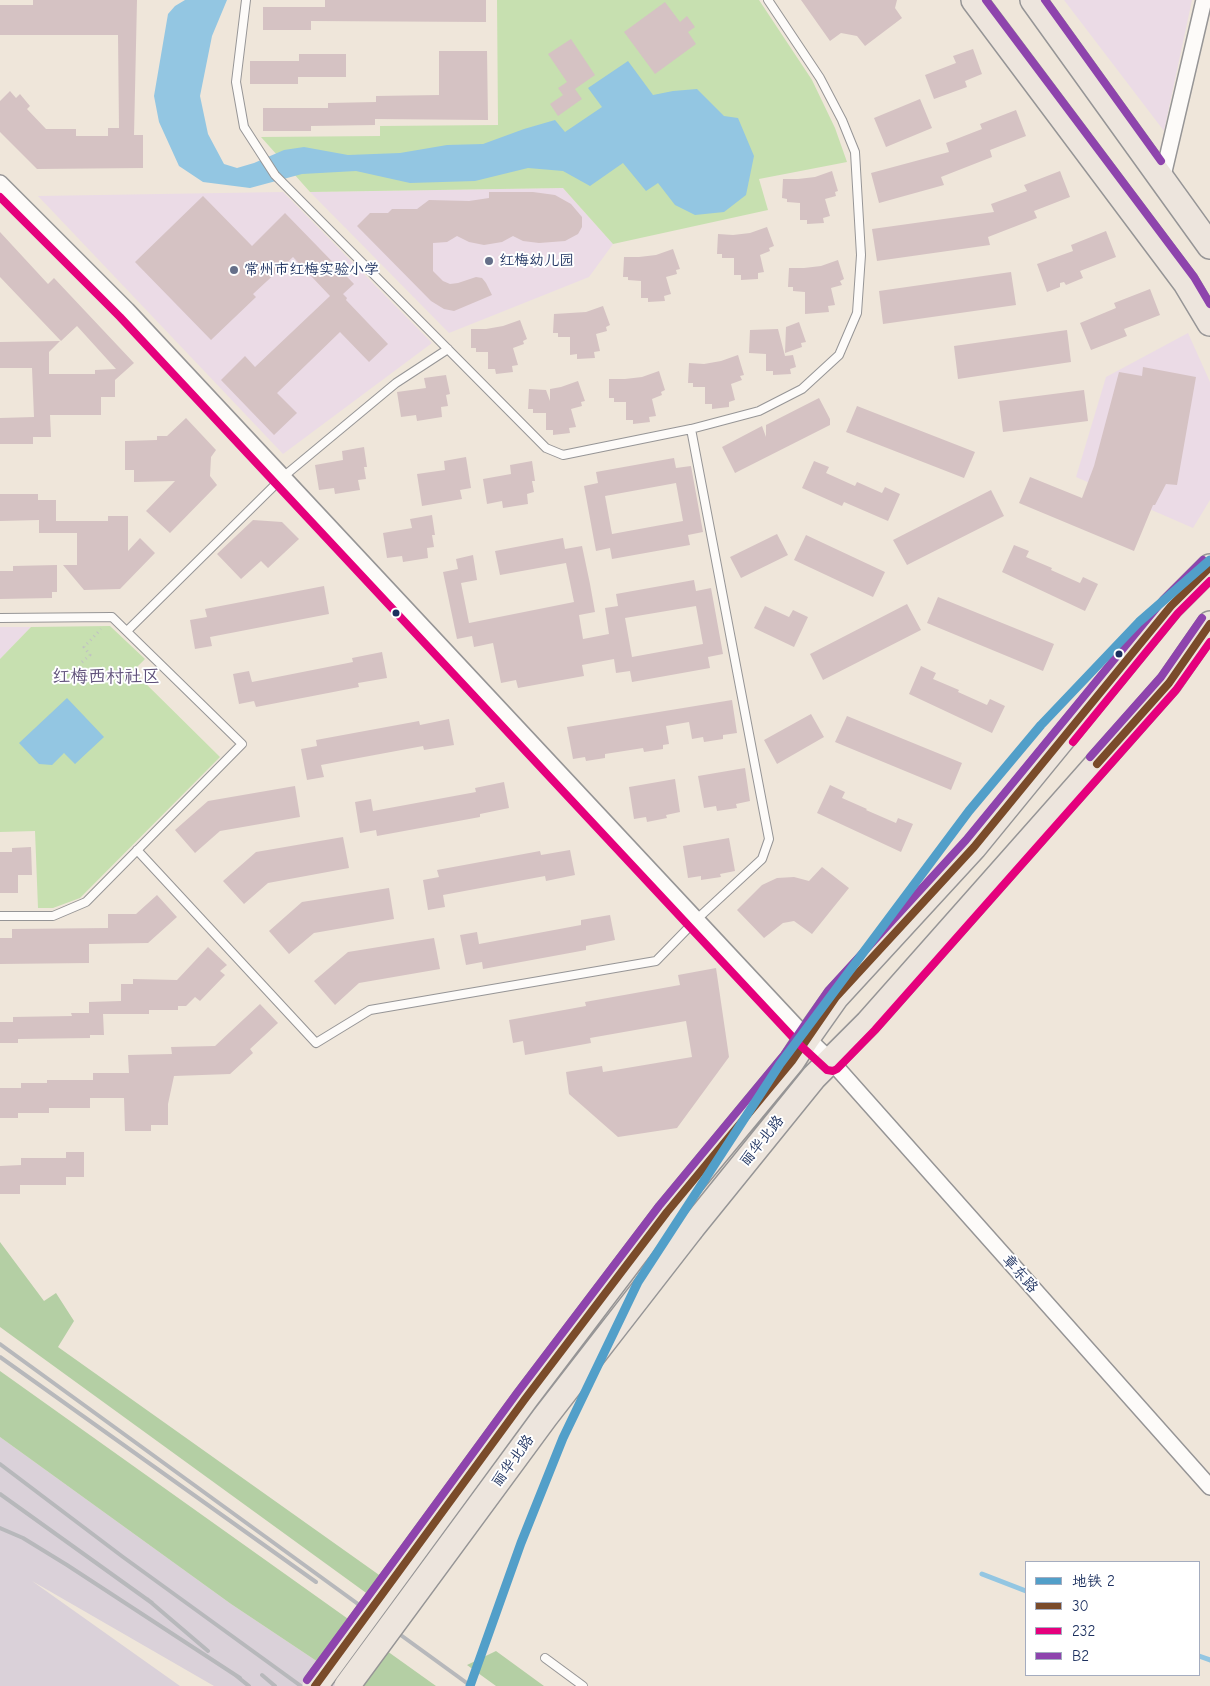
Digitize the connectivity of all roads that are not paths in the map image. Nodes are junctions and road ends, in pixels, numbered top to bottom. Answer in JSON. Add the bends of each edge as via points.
{"nodes":[{"id":1,"x":246,"y":0,"type":"edge"},
{"id":2,"x":768,"y":0,"type":"edge"},
{"id":3,"x":974,"y":0,"type":"edge"},
{"id":4,"x":1033,"y":0,"type":"edge"},
{"id":5,"x":1204,"y":0,"type":"edge"},
{"id":6,"x":1162,"y":180,"type":"junction"},
{"id":7,"x":0,"y":183,"type":"edge"},
{"id":8,"x":1210,"y":246,"type":"edge"},
{"id":9,"x":1210,"y":323,"type":"edge"},
{"id":10,"x":448,"y":350,"type":"junction"},
{"id":11,"x":691,"y":429,"type":"junction"},
{"id":12,"x":283,"y":477,"type":"junction"},
{"id":13,"x":1210,"y":566,"type":"edge"},
{"id":14,"x":0,"y":618,"type":"edge"},
{"id":15,"x":1210,"y":624,"type":"edge"},
{"id":16,"x":127,"y":631,"type":"junction"},
{"id":17,"x":1210,"y":646,"type":"edge"},
{"id":18,"x":1169,"y":683,"type":"junction"},
{"id":19,"x":137,"y":850,"type":"junction"},
{"id":20,"x":0,"y":916,"type":"edge"},
{"id":21,"x":696,"y":920,"type":"junction"},
{"id":22,"x":806,"y":1038,"type":"junction"},
{"id":23,"x":831,"y":1061,"type":"junction"},
{"id":24,"x":1210,"y":1487,"type":"edge"},
{"id":25,"x":545,"y":1658,"type":"dead end"},
{"id":26,"x":316,"y":1686,"type":"edge"},
{"id":27,"x":347,"y":1686,"type":"edge"},
{"id":28,"x":583,"y":1686,"type":"edge"}],
"edges":[{"from":1,"to":10,"type":"lane","via":[[236,82],[244,127],[275,175]]},
{"from":2,"to":11,"type":"lane","via":[[820,78],[855,152],[861,255],[857,313],[839,355],[802,389],[759,410]]},
{"from":3,"to":9,"type":"main road","via":[[1186,283]]},
{"from":4,"to":6,"type":"main road"},
{"from":5,"to":6,"type":"street"},
{"from":6,"to":8,"type":"main road"},
{"from":7,"to":12,"type":"street","name":"章东路","via":[[127,310]]},
{"from":10,"to":11,"type":"lane","via":[[546,448],[563,455]]},
{"from":10,"to":12,"type":"lane","via":[[396,382]]},
{"from":11,"to":21,"type":"lane","via":[[769,839],[762,859]]},
{"from":12,"to":16,"type":"lane"},
{"from":12,"to":21,"type":"street","name":"章东路"},
{"from":13,"to":22,"type":"main road","name":"丽华北路","via":[[1172,606],[974,848],[836,997]]},
{"from":14,"to":16,"type":"lane","via":[[112,617]]},
{"from":15,"to":18,"type":"main road","name":"丽华北路"},
{"from":16,"to":19,"type":"lane","via":[[242,744]]},
{"from":17,"to":18,"type":"main road"},
{"from":18,"to":23,"type":"main road","name":"丽华北路","via":[[875,1016]]},
{"from":19,"to":20,"type":"lane","via":[[86,902],[53,916]]},
{"from":19,"to":21,"type":"lane","via":[[316,1042],[370,1010],[656,961]]},
{"from":21,"to":22,"type":"street","name":"章东路"},
{"from":22,"to":23,"type":"street","name":"章东路"},
{"from":22,"to":26,"type":"main road","name":"丽华北路","bridge":true,"via":[[792,1061],[667,1212],[525,1399]]},
{"from":23,"to":24,"type":"street","name":"章东路"},
{"from":23,"to":27,"type":"main road","name":"丽华北路","bridge":true,"via":[[814,1077],[691,1229],[545,1416]]},
{"from":25,"to":28,"type":"lane"}]}
